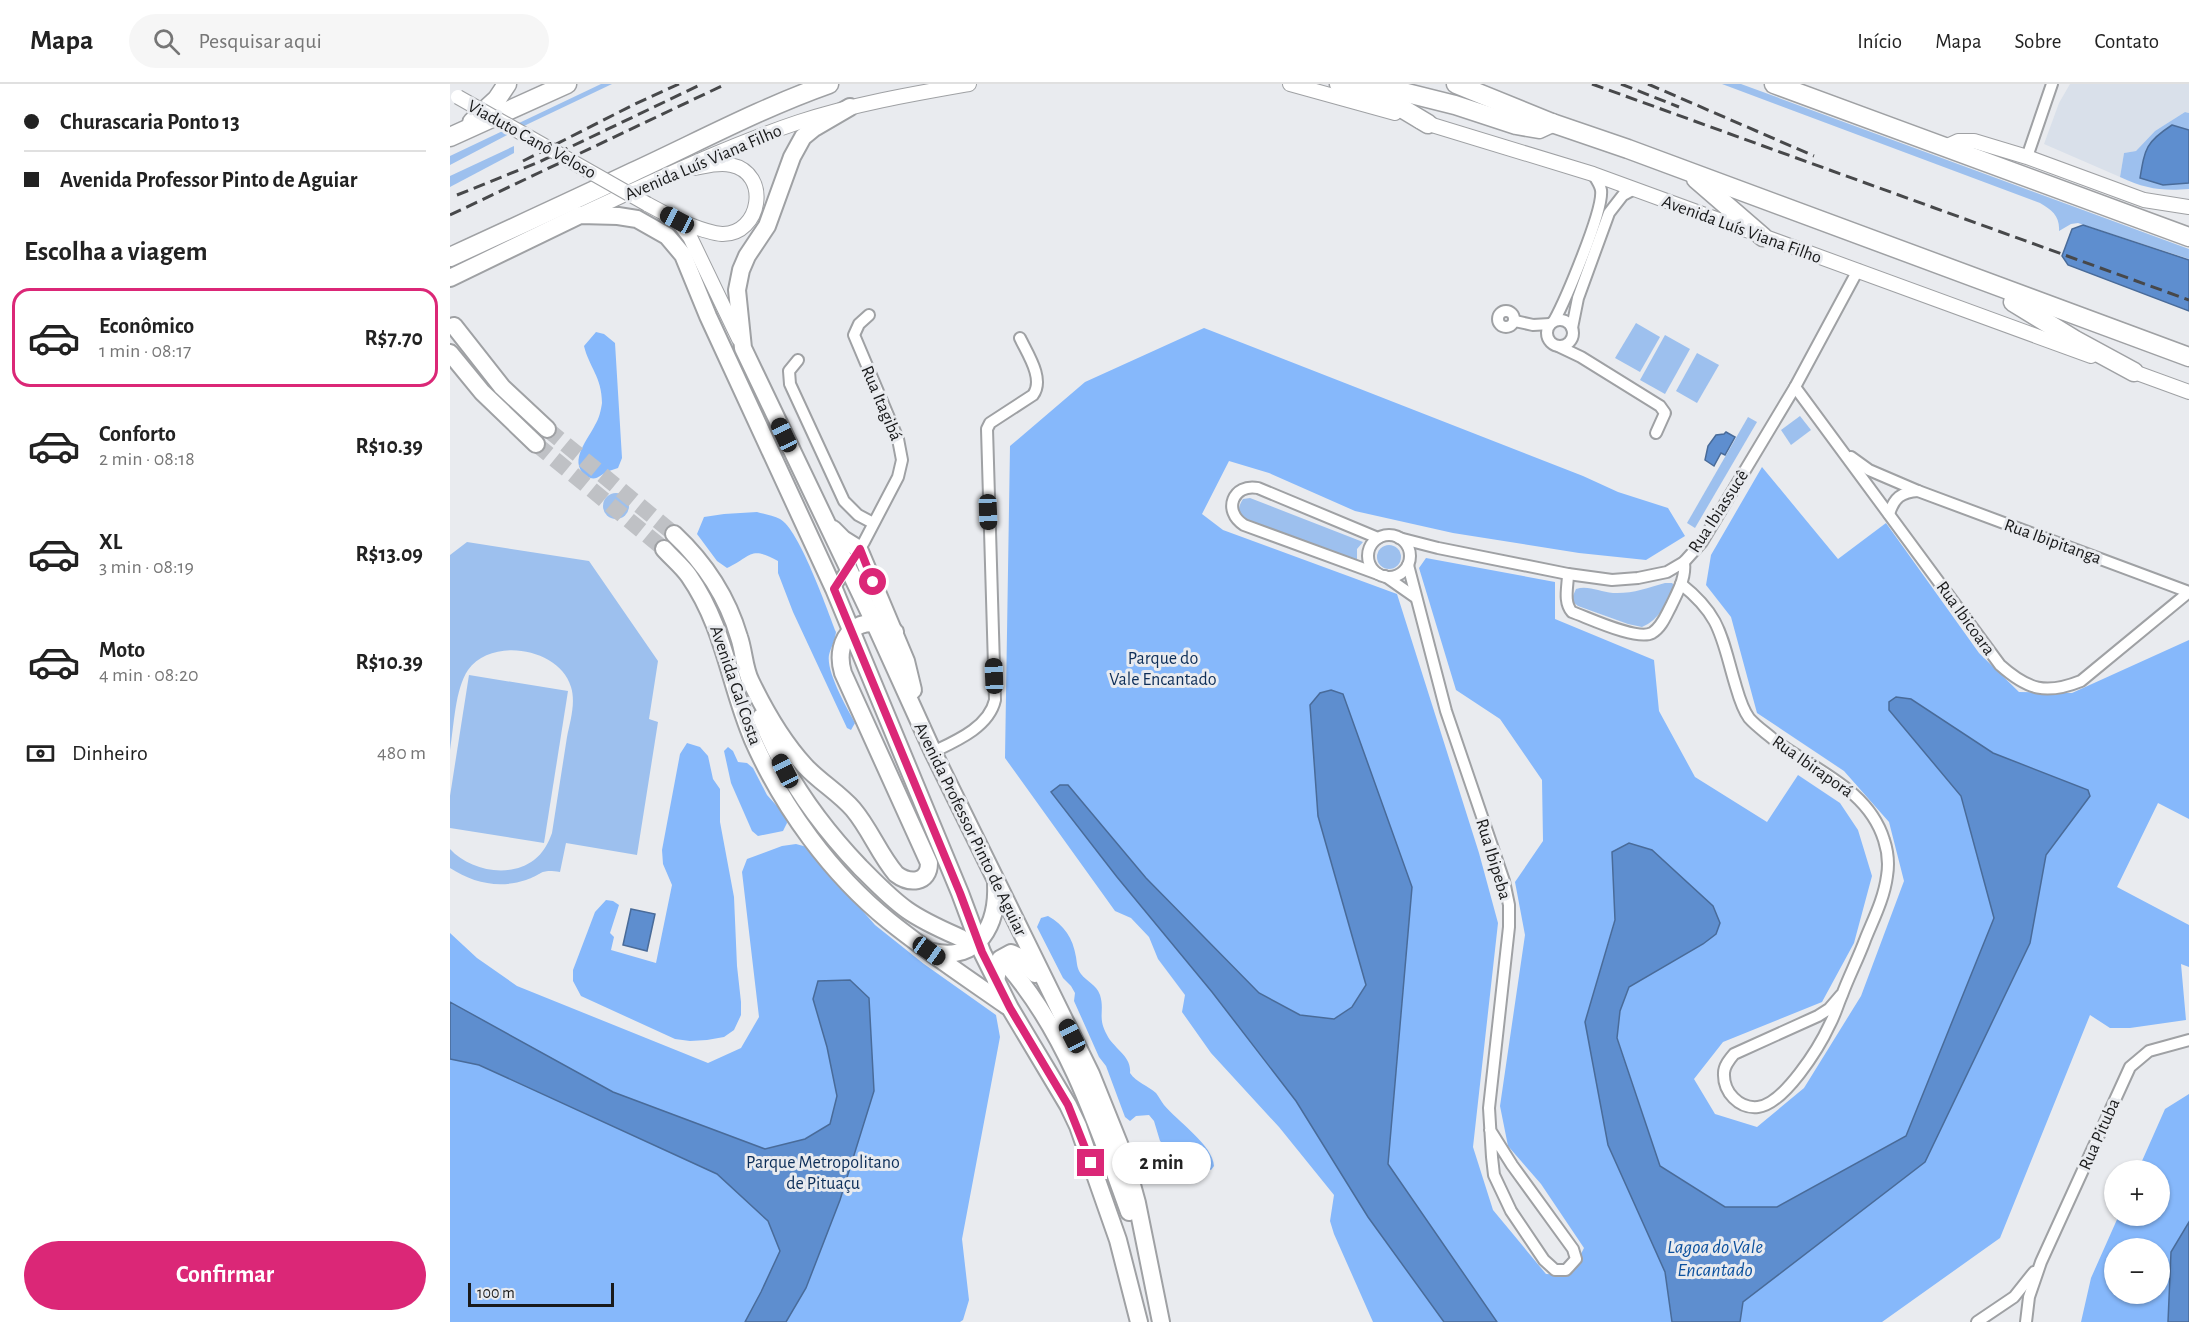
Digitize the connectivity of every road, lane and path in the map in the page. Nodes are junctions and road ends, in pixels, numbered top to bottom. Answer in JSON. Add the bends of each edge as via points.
{"nodes":[{"id":1,"x":507,"y":84,"type":"edge"},
{"id":2,"x":567,"y":84,"type":"edge"},
{"id":3,"x":829,"y":84,"type":"edge"},
{"id":4,"x":969,"y":84,"type":"edge"},
{"id":5,"x":1290,"y":84,"type":"edge"},
{"id":6,"x":1339,"y":84,"type":"edge"},
{"id":7,"x":1371,"y":84,"type":"edge"},
{"id":8,"x":1456,"y":84,"type":"edge"},
{"id":9,"x":1774,"y":84,"type":"edge"},
{"id":10,"x":2052,"y":84,"type":"edge"},
{"id":11,"x":454,"y":94,"type":"edge"},
{"id":12,"x":850,"y":107,"type":"junction"},
{"id":13,"x":1552,"y":123,"type":"junction"},
{"id":14,"x":1428,"y":124,"type":"junction"},
{"id":15,"x":456,"y":134,"type":"edge"},
{"id":16,"x":1947,"y":146,"type":"junction"},
{"id":17,"x":2027,"y":157,"type":"junction"},
{"id":18,"x":675,"y":172,"type":"junction"},
{"id":19,"x":1688,"y":172,"type":"junction"},
{"id":20,"x":1593,"y":174,"type":"junction"},
{"id":21,"x":1634,"y":189,"type":"junction"},
{"id":22,"x":2189,"y":207,"type":"edge"},
{"id":23,"x":579,"y":214,"type":"junction"},
{"id":24,"x":677,"y":220,"type":"junction"},
{"id":25,"x":1763,"y":237,"type":"junction"},
{"id":26,"x":2189,"y":237,"type":"edge"},
{"id":27,"x":450,"y":257,"type":"edge"},
{"id":28,"x":1858,"y":270,"type":"junction"},
{"id":29,"x":1964,"y":274,"type":"junction"},
{"id":30,"x":450,"y":278,"type":"edge"},
{"id":31,"x":869,"y":315,"type":"dead end"},
{"id":32,"x":1515,"y":321,"type":"dead end"},
{"id":33,"x":1552,"y":322,"type":"junction"},
{"id":34,"x":1533,"y":325,"type":"junction"},
{"id":35,"x":454,"y":326,"type":"dead end"},
{"id":36,"x":1572,"y":333,"type":"junction"},
{"id":37,"x":1547,"y":336,"type":"junction"},
{"id":38,"x":1020,"y":338,"type":"dead end"},
{"id":39,"x":1560,"y":347,"type":"junction"},
{"id":40,"x":743,"y":348,"type":"junction"},
{"id":41,"x":450,"y":353,"type":"edge"},
{"id":42,"x":1581,"y":357,"type":"junction"},
{"id":43,"x":2189,"y":357,"type":"edge"},
{"id":44,"x":798,"y":360,"type":"dead end"},
{"id":45,"x":2134,"y":372,"type":"junction"},
{"id":46,"x":1795,"y":387,"type":"junction"},
{"id":47,"x":2189,"y":392,"type":"edge"},
{"id":48,"x":547,"y":429,"type":"tunnel mouth"},
{"id":49,"x":1656,"y":434,"type":"dead end"},
{"id":50,"x":536,"y":444,"type":"tunnel mouth"},
{"id":51,"x":1839,"y":447,"type":"junction"},
{"id":52,"x":1918,"y":491,"type":"junction"},
{"id":53,"x":1889,"y":514,"type":"junction"},
{"id":54,"x":825,"y":521,"type":"junction"},
{"id":55,"x":873,"y":523,"type":"junction"},
{"id":56,"x":674,"y":534,"type":"tunnel mouth"},
{"id":57,"x":1378,"y":538,"type":"junction"},
{"id":58,"x":1399,"y":538,"type":"junction"},
{"id":59,"x":1438,"y":548,"type":"junction"},
{"id":60,"x":664,"y":549,"type":"tunnel mouth"},
{"id":61,"x":860,"y":549,"type":"junction"},
{"id":62,"x":1409,"y":552,"type":"junction"},
{"id":63,"x":1684,"y":562,"type":"junction"},
{"id":64,"x":1407,"y":565,"type":"junction"},
{"id":65,"x":847,"y":568,"type":"junction"},
{"id":66,"x":1568,"y":574,"type":"junction"},
{"id":67,"x":1382,"y":575,"type":"junction"},
{"id":68,"x":1682,"y":584,"type":"junction"},
{"id":69,"x":834,"y":589,"type":"junction"},
{"id":70,"x":2189,"y":592,"type":"edge"},
{"id":71,"x":1415,"y":597,"type":"junction"},
{"id":72,"x":874,"y":622,"type":"junction"},
{"id":73,"x":851,"y":631,"type":"junction"},
{"id":74,"x":895,"y":632,"type":"junction"},
{"id":75,"x":749,"y":679,"type":"junction"},
{"id":76,"x":920,"y":726,"type":"junction"},
{"id":77,"x":933,"y":753,"type":"junction"},
{"id":78,"x":995,"y":882,"type":"junction"},
{"id":79,"x":960,"y":893,"type":"junction"},
{"id":80,"x":993,"y":909,"type":"junction"},
{"id":81,"x":961,"y":938,"type":"dead end"},
{"id":82,"x":978,"y":943,"type":"junction"},
{"id":83,"x":929,"y":951,"type":"junction"},
{"id":84,"x":1010,"y":968,"type":"dead end"},
{"id":85,"x":996,"y":981,"type":"junction"},
{"id":86,"x":1049,"y":990,"type":"junction"},
{"id":87,"x":1841,"y":995,"type":"junction"},
{"id":88,"x":1010,"y":1008,"type":"junction"},
{"id":89,"x":2189,"y":1040,"type":"edge"},
{"id":90,"x":1490,"y":1130,"type":"junction"},
{"id":91,"x":1149,"y":1260,"type":"junction"},
{"id":92,"x":2041,"y":1262,"type":"junction"},
{"id":93,"x":2008,"y":1302,"type":"junction"},
{"id":94,"x":2026,"y":1316,"type":"edge"},
{"id":95,"x":1139,"y":1322,"type":"edge"},
{"id":96,"x":1161,"y":1322,"type":"edge"},
{"id":97,"x":1977,"y":1322,"type":"edge"}],
"edges":[{"from":1,"to":15,"type":"highway","via":[[497,99]]},
{"from":2,"to":15,"type":"highway"},
{"from":3,"to":27,"type":"highway","name":"Avenida Luís Viana Filho","via":[[748,116]]},
{"from":4,"to":12,"type":"main road","name":"Avenida Luís Viana Filho"},
{"from":5,"to":14,"type":"main road","name":"Avenida Luís Viana Filho"},
{"from":6,"to":14,"type":"highway","via":[[1398,106]]},
{"from":7,"to":13,"type":"highway","via":[[1516,125],[1539,129]]},
{"from":8,"to":13,"type":"highway","name":"Avenida Luís Viana Filho"},
{"from":9,"to":16,"type":"highway"},
{"from":10,"to":17,"type":"street"},
{"from":11,"to":24,"type":"main road","name":"Viaduto Canô Veloso","bridge":true},
{"from":12,"to":18,"type":"main road","name":"Avenida Luís Viana Filho","via":[[726,149]]},
{"from":12,"to":40,"type":"main road","name":"Avenida Professor Pinto de Aguiar","via":[[803,137],[786,170],[774,209],[744,263],[737,290]]},
{"from":13,"to":19,"type":"highway","name":"Avenida Luís Viana Filho"},
{"from":14,"to":20,"type":"main road","name":"Avenida Luís Viana Filho"},
{"from":16,"to":17,"type":"main road","via":[[1967,140]]},
{"from":16,"to":26,"type":"highway"},
{"from":17,"to":22,"type":"main road","via":[[2144,200]]},
{"from":18,"to":23,"type":"main road","name":"Avenida Luís Viana Filho"},
{"from":18,"to":24,"type":"main road","via":[[732,165],[748,173],[758,195],[754,214],[732,232],[716,233]]},
{"from":19,"to":25,"type":"highway"},
{"from":19,"to":29,"type":"highway","name":"Avenida Luís Viana Filho"},
{"from":20,"to":21,"type":"main road","name":"Avenida Luís Viana Filho"},
{"from":20,"to":33,"type":"street","via":[[1601,190],[1599,210],[1567,296]]},
{"from":21,"to":25,"type":"main road","name":"Avenida Luís Viana Filho"},
{"from":21,"to":36,"type":"street","via":[[1623,195],[1609,213],[1578,298]]},
{"from":23,"to":30,"type":"main road","name":"Avenida Luís Viana Filho"},
{"from":23,"to":69,"type":"main road","name":"Avenida Professor Pinto de Aguiar","via":[[637,219],[667,236],[683,255]]},
{"from":24,"to":40,"type":"main road","name":"Viaduto Canô Veloso","via":[[690,237]]},
{"from":25,"to":28,"type":"main road","name":"Avenida Luís Viana Filho"},
{"from":28,"to":45,"type":"main road","name":"Avenida Luís Viana Filho"},
{"from":28,"to":46,"type":"street","name":"Rua Ibiassucê"},
{"from":29,"to":43,"type":"highway","name":"Avenida Luís Viana Filho"},
{"from":29,"to":45,"type":"highway"},
{"from":31,"to":55,"type":"street","name":"Rua Itagibá","via":[[854,335],[898,439],[902,460],[898,477]]},
{"from":32,"to":34,"type":"street"},
{"from":33,"to":34,"type":"street"},
{"from":33,"to":36,"type":"street","via":[[1566,322]]},
{"from":33,"to":37,"type":"street"},
{"from":34,"to":37,"type":"street"},
{"from":35,"to":48,"type":"main road","via":[[502,387]]},
{"from":36,"to":39,"type":"street","via":[[1568,344]]},
{"from":36,"to":42,"type":"street"},
{"from":37,"to":39,"type":"street"},
{"from":38,"to":77,"type":"street","via":[[1037,377],[1037,390],[990,423],[986,441],[995,700],[987,717],[975,728]]},
{"from":39,"to":42,"type":"street"},
{"from":40,"to":54,"type":"main road","name":"Avenida Professor Pinto de Aguiar"},
{"from":41,"to":50,"type":"main road","via":[[482,392]]},
{"from":42,"to":49,"type":"street","via":[[1663,409],[1664,418]]},
{"from":44,"to":55,"type":"street","via":[[789,371],[790,384],[844,501]]},
{"from":45,"to":47,"type":"main road","name":"Avenida Luís Viana Filho"},
{"from":46,"to":51,"type":"street","name":"Rua Ibicoara"},
{"from":46,"to":63,"type":"street","name":"Rua Ibiassucê","via":[[1702,542]]},
{"from":51,"to":52,"type":"street","name":"Rua Ibipitanga","via":[[1869,470]]},
{"from":51,"to":53,"type":"street","name":"Rua Ibicoara"},
{"from":52,"to":53,"type":"street","via":[[1901,494]]},
{"from":52,"to":70,"type":"street","name":"Rua Ibipitanga"},
{"from":53,"to":70,"type":"street","name":"Rua Ibicoara","via":[[2000,665],[2037,688],[2057,689],[2080,681]]},
{"from":54,"to":61,"type":"main road"},
{"from":54,"to":65,"type":"main road","name":"Avenida Professor Pinto de Aguiar"},
{"from":55,"to":61,"type":"street","name":"Rua Itagibá"},
{"from":56,"to":75,"type":"main road","via":[[694,552],[726,602]]},
{"from":57,"to":58,"type":"street"},
{"from":57,"to":67,"type":"street","via":[[1370,547],[1368,559]]},
{"from":57,"to":67,"type":"street","via":[[1258,488],[1246,488],[1232,500],[1234,517],[1244,525]]},
{"from":58,"to":59,"type":"street","name":"Rua Ibiassucê"},
{"from":58,"to":62,"type":"street"},
{"from":59,"to":62,"type":"street","name":"Rua Ibiassucê"},
{"from":59,"to":66,"type":"street","name":"Rua Ibiassucê"},
{"from":60,"to":83,"type":"main road","name":"Avenida Gal Costa","via":[[687,573],[714,620],[753,738],[794,816],[858,892]]},
{"from":61,"to":65,"type":"street","name":"Rua Itagibá"},
{"from":61,"to":74,"type":"main road"},
{"from":62,"to":64,"type":"street"},
{"from":63,"to":66,"type":"street","name":"Rua Ibiassucê","via":[[1659,574],[1632,579]]},
{"from":63,"to":68,"type":"street"},
{"from":64,"to":67,"type":"street","via":[[1399,574]]},
{"from":64,"to":71,"type":"street","name":"Rua Ibipeba"},
{"from":65,"to":69,"type":"street","name":"Rua Itagibá"},
{"from":65,"to":72,"type":"main road","name":"Avenida Professor Pinto de Aguiar"},
{"from":66,"to":68,"type":"street","via":[[1566,601],[1572,612],[1638,635],[1647,635],[1659,627]]},
{"from":67,"to":71,"type":"street"},
{"from":68,"to":87,"type":"street","name":"Rua Ibiraporá","via":[[1716,622],[1749,717],[1779,743],[1852,792],[1868,809],[1885,841],[1887,877],[1881,899]]},
{"from":69,"to":73,"type":"main road","name":"Avenida Professor Pinto de Aguiar"},
{"from":71,"to":90,"type":"street","name":"Rua Ibipeba","via":[[1446,711],[1509,905]]},
{"from":72,"to":73,"type":"main road"},
{"from":72,"to":74,"type":"main road"},
{"from":72,"to":76,"type":"main road","name":"Avenida Professor Pinto de Aguiar"},
{"from":73,"to":75,"type":"main road","via":[[839,660],[929,863],[927,874],[920,880],[902,879],[891,868],[862,820],[805,766],[781,735]]},
{"from":73,"to":79,"type":"main road","name":"Avenida Professor Pinto de Aguiar"},
{"from":74,"to":76,"type":"main road","via":[[906,661]]},
{"from":75,"to":81,"type":"main road","via":[[785,771],[842,848],[908,911]]},
{"from":76,"to":77,"type":"main road","name":"Avenida Professor Pinto de Aguiar"},
{"from":77,"to":78,"type":"main road","name":"Avenida Professor Pinto de Aguiar"},
{"from":78,"to":80,"type":"main road"},
{"from":78,"to":86,"type":"main road","name":"Avenida Professor Pinto de Aguiar"},
{"from":79,"to":80,"type":"main road","via":[[981,914]]},
{"from":79,"to":82,"type":"main road","name":"Avenida Professor Pinto de Aguiar"},
{"from":80,"to":82,"type":"main road"},
{"from":82,"to":83,"type":"main road","via":[[957,954]]},
{"from":82,"to":85,"type":"main road","name":"Avenida Professor Pinto de Aguiar"},
{"from":83,"to":88,"type":"main road","name":"Avenida Gal Costa"},
{"from":84,"to":91,"type":"main road","via":[[1036,1000],[1082,1088]]},
{"from":85,"to":86,"type":"main road","via":[[1000,959],[1011,953],[1025,961]]},
{"from":85,"to":88,"type":"main road","name":"Avenida Professor Pinto de Aguiar"},
{"from":86,"to":91,"type":"main road","name":"Avenida Professor Pinto de Aguiar","via":[[1114,1129],[1137,1203]]},
{"from":87,"to":87,"type":"street","name":"Rua Ibiraporá","via":[[1818,1046],[1775,1100],[1752,1108],[1734,1100],[1724,1072],[1734,1054],[1818,1016]]},
{"from":88,"to":95,"type":"main road","name":"Avenida Professor Pinto de Aguiar","via":[[1078,1126],[1118,1240]]},
{"from":89,"to":92,"type":"street","name":"Rua Pituba","via":[[2149,1051],[2130,1067]]},
{"from":90,"to":90,"type":"street","name":"Rua Ibipeba","via":[[1494,1175],[1510,1211],[1549,1266],[1566,1270],[1576,1259],[1573,1249]]},
{"from":91,"to":96,"type":"main road","name":"Avenida Professor Pinto de Aguiar"},
{"from":92,"to":93,"type":"street","name":"Rua Pituba"},
{"from":92,"to":94,"type":"street","name":"Rua Pituba"},
{"from":93,"to":94,"type":"street","via":[[2019,1304]]},
{"from":93,"to":97,"type":"street","name":"Rua Pituba"}]}
